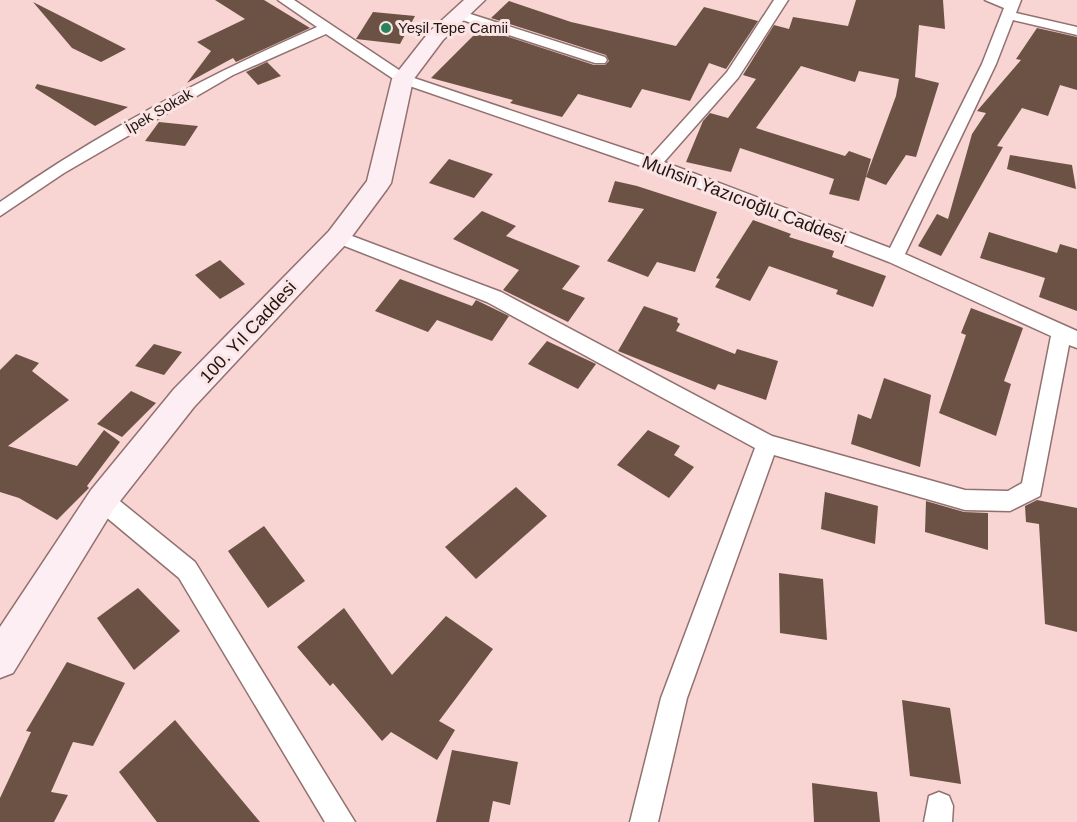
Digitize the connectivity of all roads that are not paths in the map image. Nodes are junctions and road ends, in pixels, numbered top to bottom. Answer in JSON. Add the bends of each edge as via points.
{"nodes":[{"id":1,"x":285,"y":0,"type":"edge"},
{"id":2,"x":475,"y":0,"type":"edge"},
{"id":3,"x":780,"y":0,"type":"edge"},
{"id":4,"x":992,"y":0,"type":"edge"},
{"id":5,"x":1011,"y":7,"type":"edge"},
{"id":6,"x":458,"y":14,"type":"junction"},
{"id":7,"x":327,"y":28,"type":"junction"},
{"id":8,"x":1077,"y":31,"type":"edge"},
{"id":9,"x":600,"y":60,"type":"dead end"},
{"id":10,"x":403,"y":79,"type":"junction"},
{"id":11,"x":653,"y":164,"type":"junction"},
{"id":12,"x":0,"y":210,"type":"edge"},
{"id":13,"x":338,"y":237,"type":"junction"},
{"id":14,"x":895,"y":257,"type":"junction"},
{"id":15,"x":1069,"y":337,"type":"edge"},
{"id":16,"x":767,"y":444,"type":"junction"},
{"id":17,"x":102,"y":500,"type":"junction"},
{"id":18,"x":0,"y":660,"type":"edge"},
{"id":19,"x":341,"y":822,"type":"edge"},
{"id":20,"x":644,"y":822,"type":"edge"}],
"edges":[{"from":1,"to":7,"type":"street","name":"Muhsin Yazıcıoğlu Caddesi"},
{"from":2,"to":6,"type":"street","name":"100. Yıl Caddesi"},
{"from":3,"to":11,"type":"street","via":[[733,75]]},
{"from":4,"to":5,"type":"street"},
{"from":5,"to":8,"type":"street"},
{"from":5,"to":14,"type":"street","via":[[989,64]]},
{"from":6,"to":9,"type":"street"},
{"from":6,"to":10,"type":"street","name":"100. Yıl Caddesi"},
{"from":7,"to":10,"type":"street","name":"Muhsin Yazıcıoğlu Caddesi"},
{"from":7,"to":12,"type":"street","name":"İpek Sokak","via":[[228,72],[58,169]]},
{"from":10,"to":11,"type":"street","name":"Muhsin Yazıcıoğlu Caddesi"},
{"from":10,"to":13,"type":"street","name":"100. Yıl Caddesi","via":[[379,183]]},
{"from":11,"to":14,"type":"street","name":"Muhsin Yazıcıoğlu Caddesi"},
{"from":13,"to":16,"type":"street","via":[[494,297]]},
{"from":13,"to":17,"type":"street","name":"100. Yıl Caddesi","via":[[184,398]]},
{"from":14,"to":15,"type":"street","name":"Muhsin Yazıcıoğlu Caddesi"},
{"from":15,"to":16,"type":"street","via":[[1032,489],[1010,501],[965,500]]},
{"from":16,"to":20,"type":"street","via":[[674,698]]},
{"from":17,"to":18,"type":"street","name":"100. Yıl Caddesi"},
{"from":17,"to":19,"type":"street","via":[[187,570]]}]}
